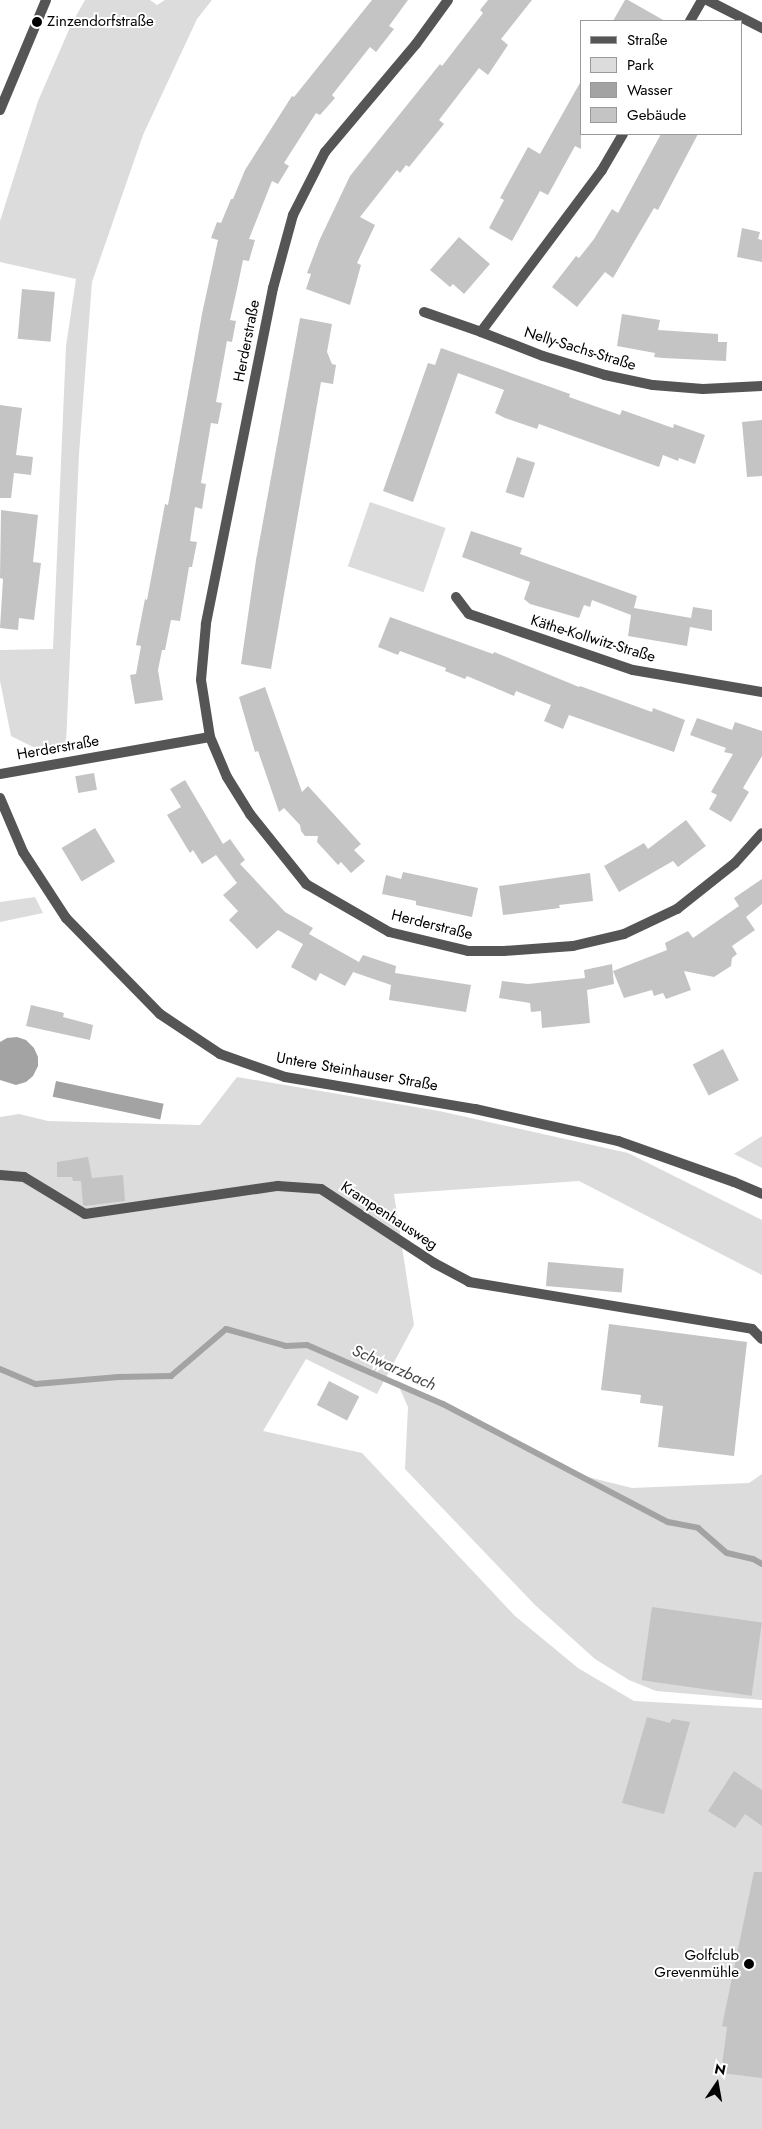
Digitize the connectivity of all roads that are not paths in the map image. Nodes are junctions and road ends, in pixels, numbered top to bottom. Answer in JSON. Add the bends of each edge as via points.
{"nodes":[{"id":1,"x":46,"y":0,"type":"edge"},
{"id":2,"x":448,"y":0,"type":"edge"},
{"id":3,"x":702,"y":0,"type":"edge"},
{"id":4,"x":707,"y":0,"type":"edge"},
{"id":5,"x":691,"y":20,"type":"edge"},
{"id":6,"x":762,"y":28,"type":"edge"},
{"id":7,"x":0,"y":110,"type":"edge"},
{"id":8,"x":622,"y":135,"type":"edge"},
{"id":9,"x":424,"y":312,"type":"dead end"},
{"id":10,"x":481,"y":332,"type":"junction"},
{"id":11,"x":762,"y":386,"type":"edge"},
{"id":12,"x":456,"y":597,"type":"dead end"},
{"id":13,"x":762,"y":692,"type":"edge"},
{"id":14,"x":210,"y":737,"type":"junction"},
{"id":15,"x":0,"y":774,"type":"edge"},
{"id":16,"x":0,"y":798,"type":"edge"},
{"id":17,"x":762,"y":832,"type":"edge"},
{"id":18,"x":0,"y":1175,"type":"edge"},
{"id":19,"x":762,"y":1194,"type":"edge"},
{"id":20,"x":762,"y":1340,"type":"edge"}],
"edges":[{"from":1,"to":7,"type":"street"},
{"from":2,"to":14,"type":"street","name":"Herderstraße","via":[[416,44],[325,152],[293,215],[272,288],[206,624],[201,680]]},
{"from":3,"to":5,"type":"street"},
{"from":4,"to":6,"type":"street"},
{"from":8,"to":10,"type":"street","via":[[602,170]]},
{"from":9,"to":10,"type":"street","name":"Nelly-Sachs-Straße"},
{"from":10,"to":11,"type":"street","name":"Nelly-Sachs-Straße","via":[[604,375],[653,386],[703,390]]},
{"from":12,"to":13,"type":"street","name":"Käthe-Kollwitz-Straße","via":[[469,614],[633,670]]},
{"from":14,"to":15,"type":"street","name":"Herderstraße"},
{"from":14,"to":17,"type":"street","name":"Herderstraße","via":[[227,777],[250,814],[306,884],[389,932],[468,951],[573,946],[624,934],[677,910],[734,863]]},
{"from":16,"to":19,"type":"street","name":"Untere Steinhauser Straße","via":[[23,852],[66,918],[160,1014],[220,1054],[285,1077],[467,1107],[618,1141]]},
{"from":18,"to":20,"type":"street","name":"Krampenhausweg","via":[[24,1177],[85,1214],[278,1186],[322,1189],[434,1263],[469,1282],[752,1329]]}]}
